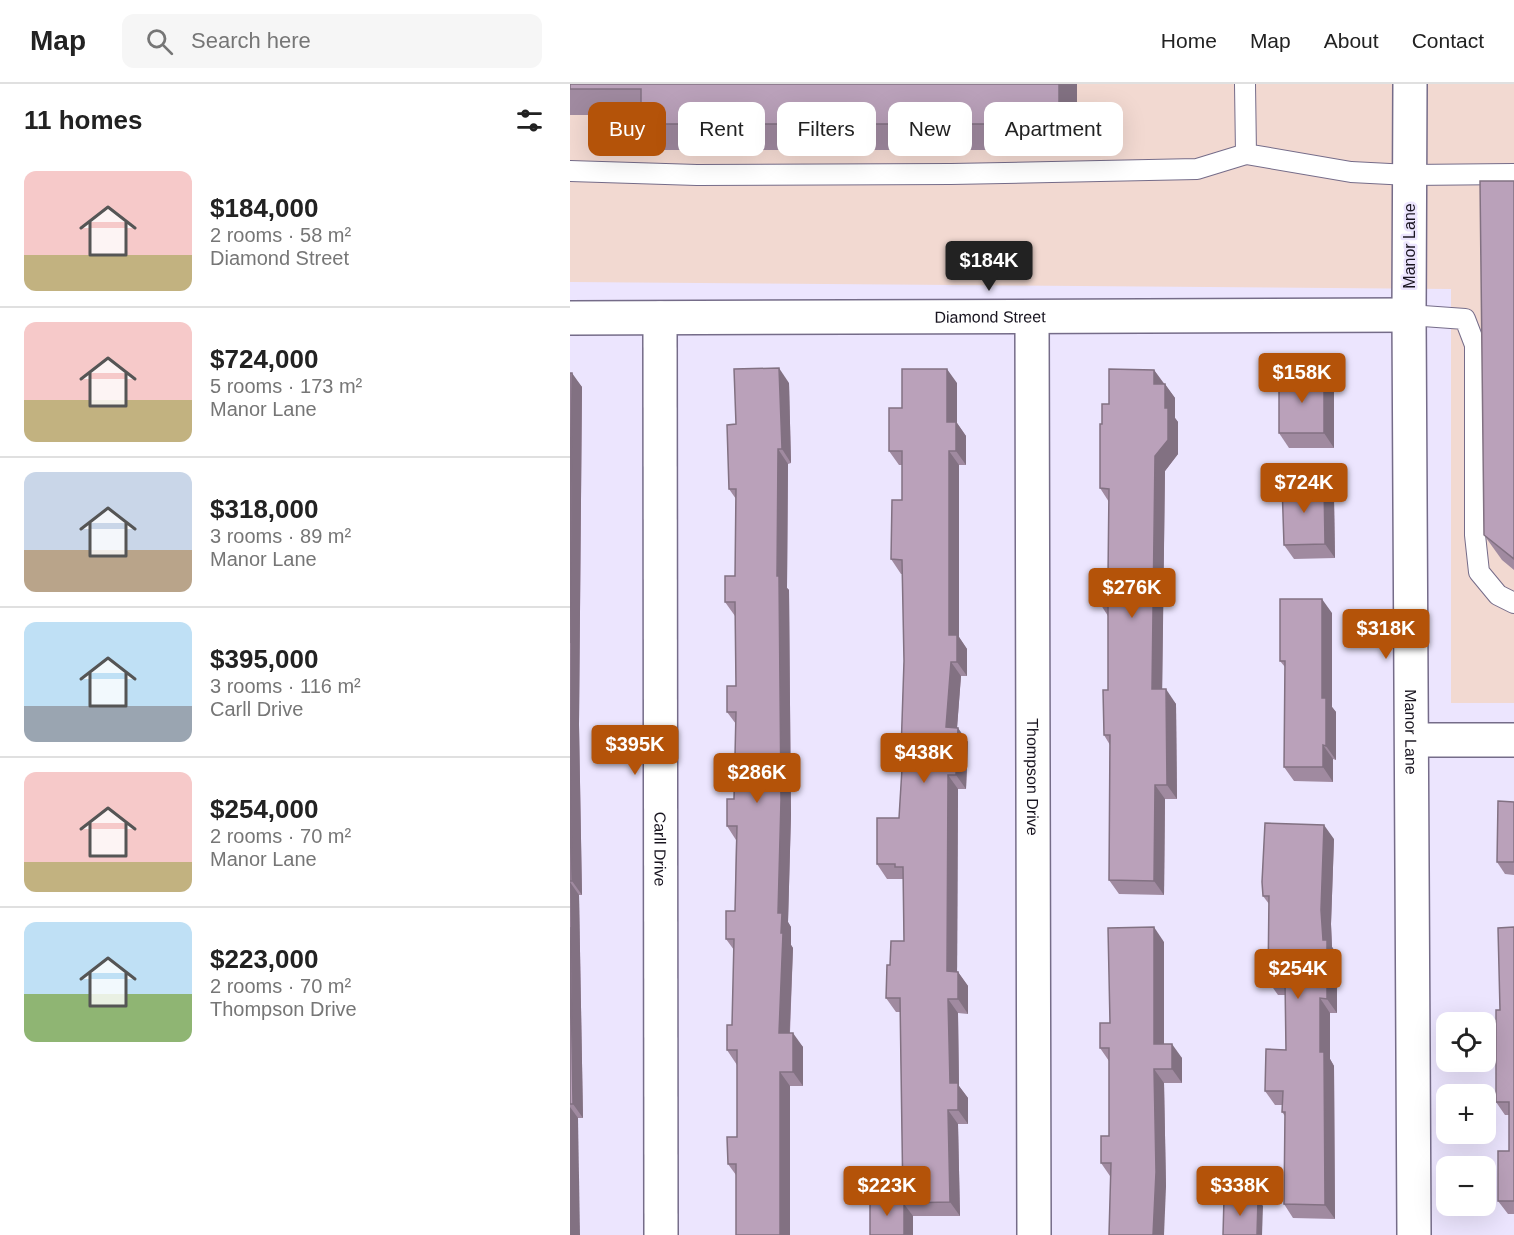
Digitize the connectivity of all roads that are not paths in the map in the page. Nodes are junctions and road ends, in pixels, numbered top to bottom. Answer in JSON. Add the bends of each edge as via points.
{"nodes":[{"id":1,"x":1245,"y":84,"type":"edge"},
{"id":2,"x":1410,"y":84,"type":"edge"},
{"id":3,"x":1246,"y":154,"type":"junction"},
{"id":4,"x":570,"y":171,"type":"edge"},
{"id":5,"x":1514,"y":174,"type":"edge"},
{"id":6,"x":1409,"y":175,"type":"junction"},
{"id":7,"x":1409,"y":315,"type":"junction"},
{"id":8,"x":570,"y":318,"type":"edge"},
{"id":9,"x":660,"y":318,"type":"junction"},
{"id":10,"x":1032,"y":318,"type":"junction"},
{"id":11,"x":1514,"y":603,"type":"edge"},
{"id":12,"x":1412,"y":740,"type":"junction"},
{"id":13,"x":1514,"y":740,"type":"edge"},
{"id":14,"x":661,"y":1235,"type":"edge"},
{"id":15,"x":1034,"y":1235,"type":"edge"},
{"id":16,"x":1414,"y":1235,"type":"edge"}],
"edges":[{"from":1,"to":3,"type":"lane"},
{"from":2,"to":6,"type":"street","name":"Manor Lane"},
{"from":3,"to":4,"type":"lane","via":[[1197,169],[916,175]]},
{"from":3,"to":6,"type":"lane","via":[[1351,172]]},
{"from":5,"to":6,"type":"lane"},
{"from":6,"to":7,"type":"street","name":"Manor Lane"},
{"from":7,"to":10,"type":"street","name":"Diamond Street"},
{"from":7,"to":11,"type":"lane","via":[[1466,319],[1475,345],[1475,535],[1479,572],[1498,595]]},
{"from":7,"to":12,"type":"street","name":"Manor Lane"},
{"from":8,"to":9,"type":"street","name":"Diamond Street"},
{"from":9,"to":10,"type":"street","name":"Diamond Street"},
{"from":9,"to":14,"type":"street","name":"Carll Drive"},
{"from":10,"to":15,"type":"street","name":"Thompson Drive"},
{"from":12,"to":13,"type":"street"},
{"from":12,"to":16,"type":"street","name":"Manor Lane"}]}
